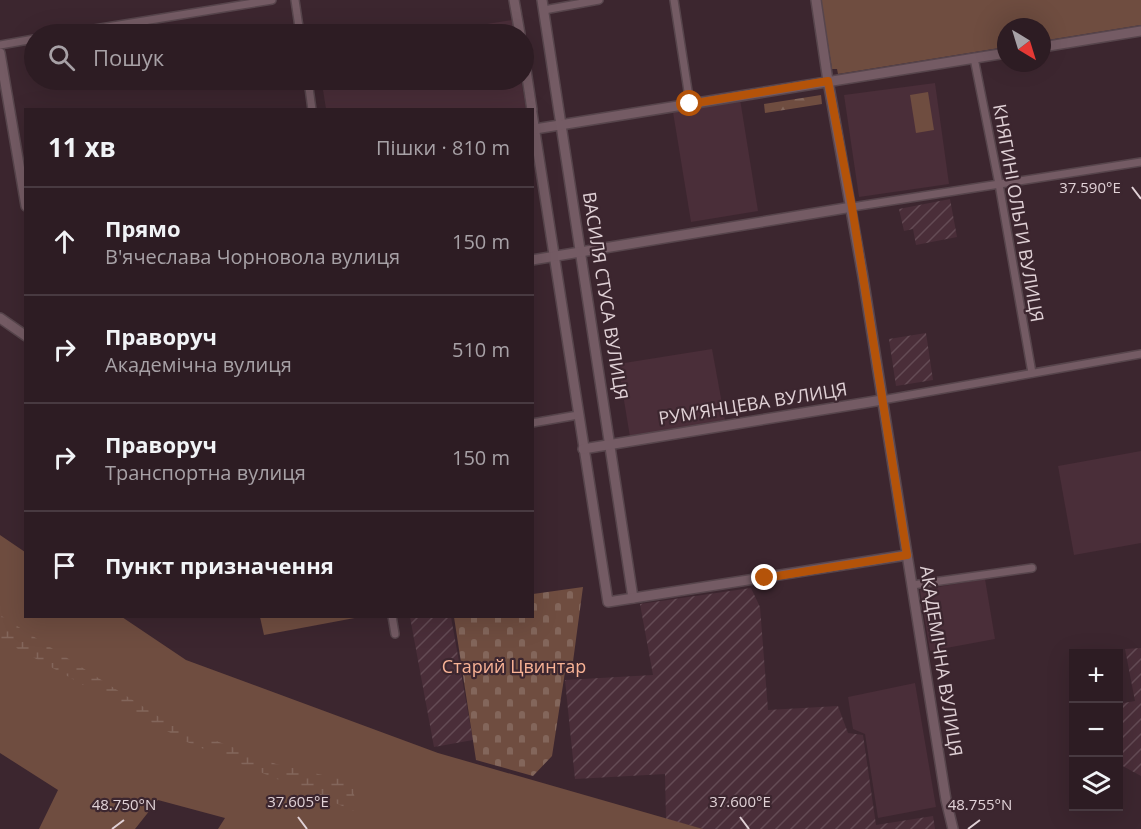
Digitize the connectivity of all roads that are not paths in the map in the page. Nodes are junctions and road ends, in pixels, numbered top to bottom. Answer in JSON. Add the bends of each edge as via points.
{"nodes":[{"id":1,"x":273,"y":0,"type":"edge"},
{"id":2,"x":295,"y":0,"type":"edge"},
{"id":3,"x":514,"y":0,"type":"edge"},
{"id":4,"x":598,"y":0,"type":"edge"},
{"id":5,"x":674,"y":0,"type":"edge"},
{"id":6,"x":816,"y":0,"type":"edge"},
{"id":7,"x":543,"y":5,"type":"edge"},
{"id":8,"x":125,"y":24,"type":"edge"},
{"id":9,"x":299,"y":24,"type":"edge"},
{"id":10,"x":518,"y":24,"type":"edge"},
{"id":11,"x":1141,"y":31,"type":"edge"},
{"id":12,"x":24,"y":41,"type":"edge"},
{"id":13,"x":0,"y":45,"type":"edge"},
{"id":14,"x":1051,"y":46,"type":"edge"},
{"id":15,"x":0,"y":53,"type":"edge"},
{"id":16,"x":997,"y":54,"type":"edge"},
{"id":17,"x":974,"y":58,"type":"junction"},
{"id":18,"x":828,"y":81,"type":"junction"},
{"id":19,"x":309,"y":90,"type":"edge"},
{"id":20,"x":529,"y":90,"type":"edge"},
{"id":21,"x":690,"y":104,"type":"junction"},
{"id":22,"x":312,"y":108,"type":"edge"},
{"id":23,"x":532,"y":108,"type":"edge"},
{"id":24,"x":534,"y":123,"type":"edge"},
{"id":25,"x":562,"y":124,"type":"junction"},
{"id":26,"x":535,"y":129,"type":"junction"},
{"id":27,"x":1141,"y":162,"type":"edge"},
{"id":28,"x":999,"y":184,"type":"junction"},
{"id":29,"x":24,"y":194,"type":"edge"},
{"id":30,"x":852,"y":207,"type":"junction"},
{"id":31,"x":581,"y":252,"type":"junction"},
{"id":32,"x":553,"y":256,"type":"junction"},
{"id":33,"x":534,"y":260,"type":"edge"},
{"id":34,"x":0,"y":318,"type":"edge"},
{"id":35,"x":24,"y":335,"type":"edge"},
{"id":36,"x":1141,"y":354,"type":"edge"},
{"id":37,"x":1032,"y":374,"type":"junction"},
{"id":38,"x":882,"y":400,"type":"junction"},
{"id":39,"x":578,"y":415,"type":"junction"},
{"id":40,"x":534,"y":423,"type":"edge"},
{"id":41,"x":611,"y":444,"type":"junction"},
{"id":42,"x":583,"y":449,"type":"junction"},
{"id":43,"x":907,"y":555,"type":"junction"},
{"id":44,"x":1032,"y":568,"type":"dead end"},
{"id":45,"x":912,"y":585,"type":"junction"},
{"id":46,"x":633,"y":598,"type":"junction"},
{"id":47,"x":392,"y":618,"type":"edge"},
{"id":48,"x":395,"y":634,"type":"dead end"},
{"id":49,"x":953,"y":829,"type":"edge"}],
"edges":[{"from":1,"to":8,"type":"street"},
{"from":2,"to":9,"type":"street"},
{"from":3,"to":10,"type":"street"},
{"from":4,"to":7,"type":"street"},
{"from":5,"to":21,"type":"street"},
{"from":6,"to":18,"type":"street","name":"АКАДЕМІЧНА ВУЛИЦЯ"},
{"from":7,"to":25,"type":"street","name":"ВАСИЛЯ СТУСА ВУЛИЦЯ"},
{"from":11,"to":14,"type":"street"},
{"from":12,"to":13,"type":"street"},
{"from":15,"to":29,"type":"street"},
{"from":16,"to":17,"type":"street"},
{"from":17,"to":18,"type":"street"},
{"from":17,"to":28,"type":"street","name":"КНЯГИНІ ОЛЬГИ ВУЛИЦЯ"},
{"from":18,"to":21,"type":"street"},
{"from":18,"to":30,"type":"street","name":"АКАДЕМІЧНА ВУЛИЦЯ"},
{"from":19,"to":22,"type":"street"},
{"from":20,"to":23,"type":"street"},
{"from":21,"to":25,"type":"street"},
{"from":24,"to":26,"type":"street"},
{"from":25,"to":26,"type":"street"},
{"from":25,"to":31,"type":"street","name":"ВАСИЛЯ СТУСА ВУЛИЦЯ"},
{"from":26,"to":32,"type":"street"},
{"from":27,"to":28,"type":"street"},
{"from":28,"to":30,"type":"street"},
{"from":28,"to":37,"type":"street","name":"КНЯГИНІ ОЛЬГИ ВУЛИЦЯ"},
{"from":30,"to":31,"type":"street"},
{"from":30,"to":38,"type":"street","name":"АКАДЕМІЧНА ВУЛИЦЯ"},
{"from":31,"to":32,"type":"street"},
{"from":31,"to":41,"type":"street","name":"ВАСИЛЯ СТУСА ВУЛИЦЯ"},
{"from":32,"to":33,"type":"street"},
{"from":32,"to":39,"type":"street"},
{"from":34,"to":35,"type":"street"},
{"from":36,"to":37,"type":"street","name":"РУМ’ЯНЦЕВА ВУЛИЦЯ"},
{"from":37,"to":38,"type":"street","name":"РУМ’ЯНЦЕВА ВУЛИЦЯ"},
{"from":38,"to":41,"type":"street","name":"РУМ’ЯНЦЕВА ВУЛИЦЯ"},
{"from":38,"to":43,"type":"street","name":"АКАДЕМІЧНА ВУЛИЦЯ"},
{"from":39,"to":40,"type":"street"},
{"from":39,"to":42,"type":"street"},
{"from":41,"to":42,"type":"street","name":"РУМ’ЯНЦЕВА ВУЛИЦЯ"},
{"from":41,"to":46,"type":"street","name":"ВАСИЛЯ СТУСА ВУЛИЦЯ"},
{"from":42,"to":46,"type":"street","via":[[608,602]]},
{"from":43,"to":45,"type":"street","name":"АКАДЕМІЧНА ВУЛИЦЯ"},
{"from":43,"to":46,"type":"street"},
{"from":44,"to":45,"type":"street"},
{"from":45,"to":49,"type":"street","name":"АКАДЕМІЧНА ВУЛИЦЯ"},
{"from":47,"to":48,"type":"street"}]}
